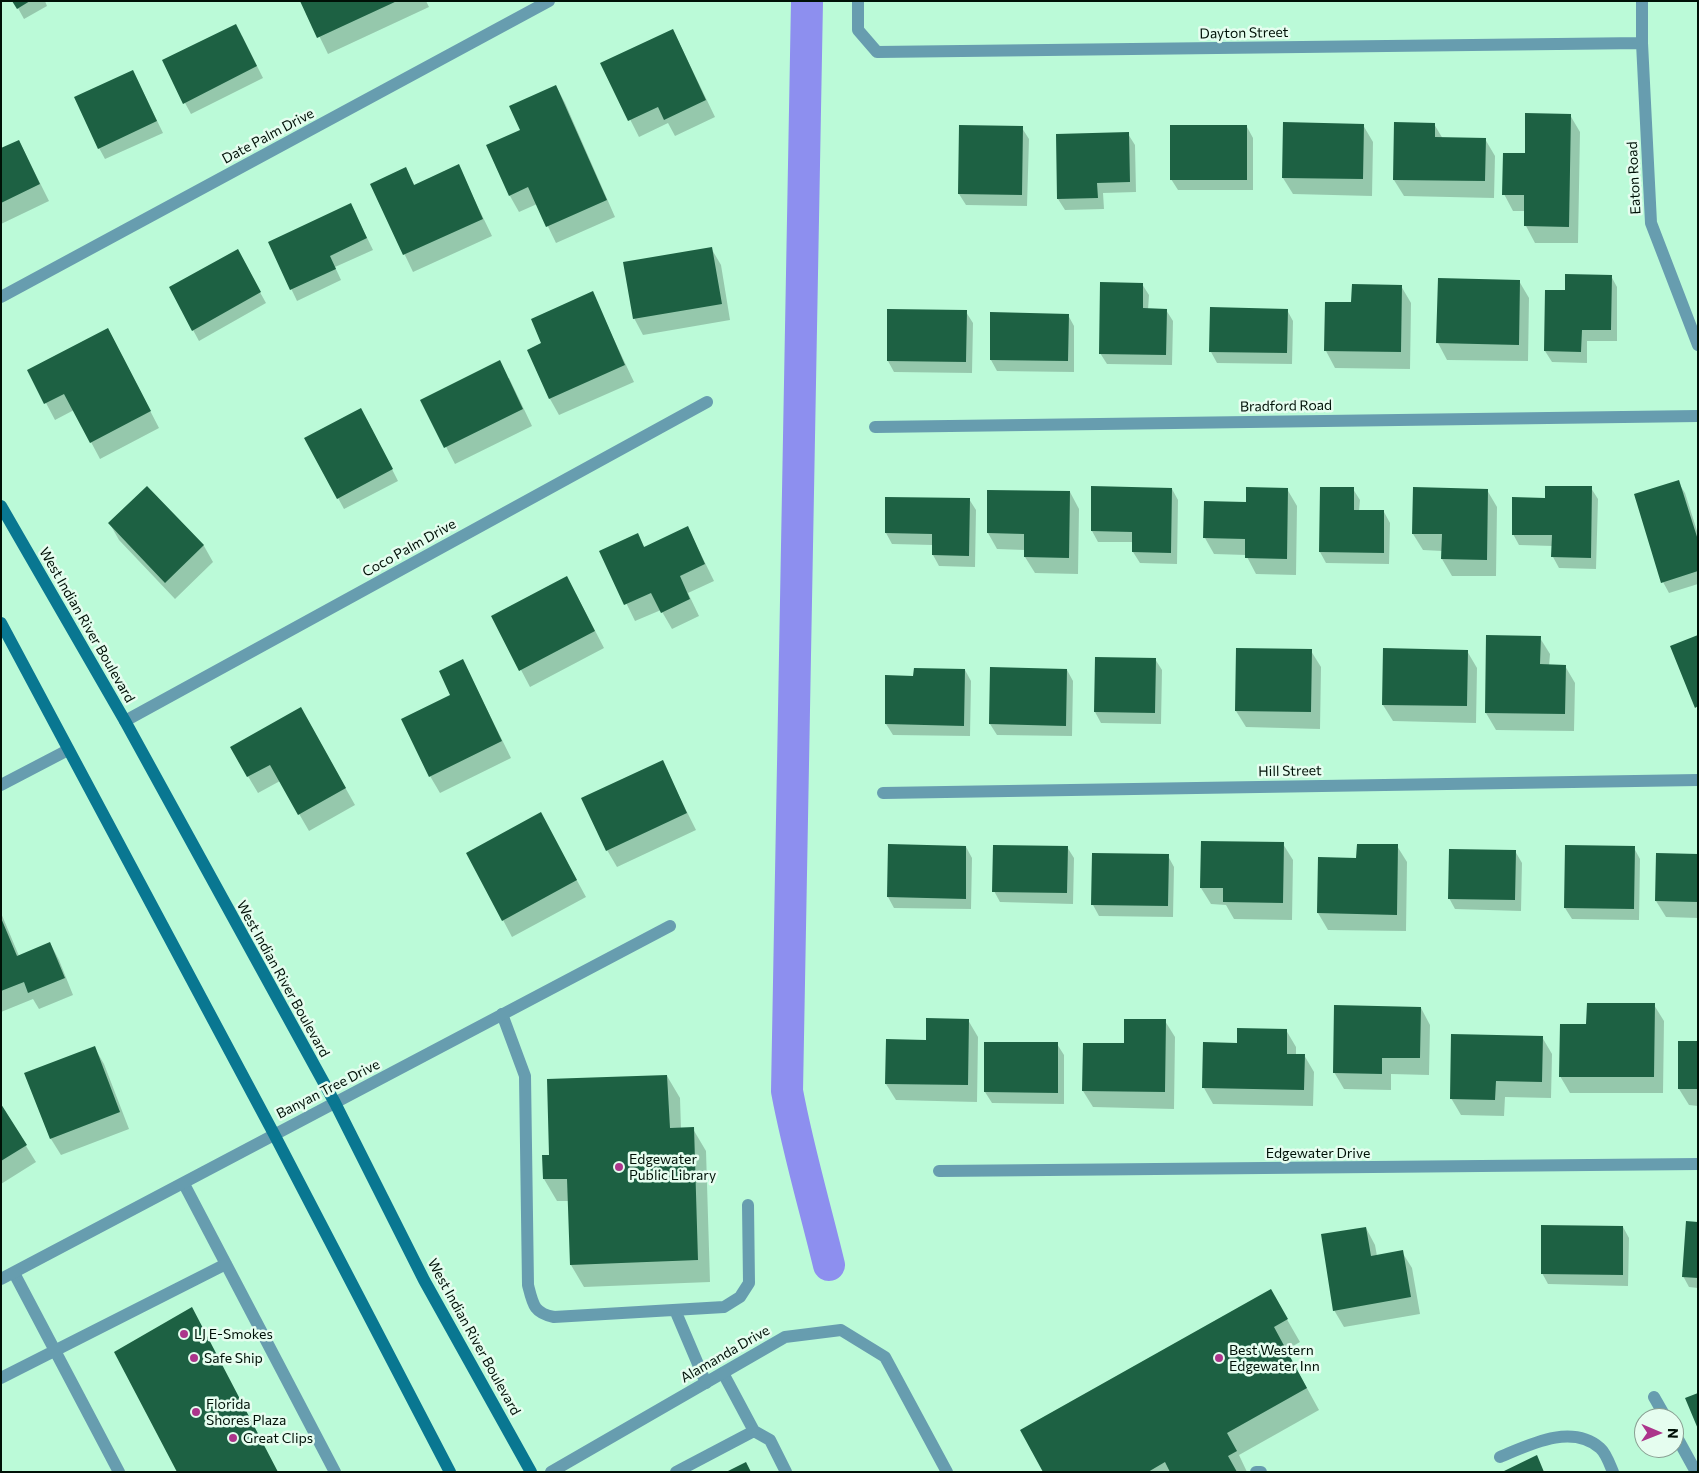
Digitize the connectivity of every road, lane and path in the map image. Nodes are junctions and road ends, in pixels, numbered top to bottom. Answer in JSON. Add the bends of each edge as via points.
{"nodes":[{"id":1,"x":549,"y":1,"type":"edge"},
{"id":2,"x":858,"y":1,"type":"edge"},
{"id":3,"x":1642,"y":1,"type":"edge"},
{"id":4,"x":1642,"y":42,"type":"junction"},
{"id":5,"x":1,"y":297,"type":"edge"},
{"id":6,"x":1698,"y":345,"type":"edge"},
{"id":7,"x":708,"y":402,"type":"dead end"},
{"id":8,"x":1698,"y":416,"type":"edge"},
{"id":9,"x":875,"y":427,"type":"dead end"},
{"id":10,"x":1,"y":506,"type":"edge"},
{"id":11,"x":1,"y":623,"type":"edge"},
{"id":12,"x":124,"y":721,"type":"junction"},
{"id":13,"x":68,"y":750,"type":"junction"},
{"id":14,"x":1698,"y":780,"type":"edge"},
{"id":15,"x":1,"y":785,"type":"edge"},
{"id":16,"x":883,"y":793,"type":"dead end"},
{"id":17,"x":670,"y":926,"type":"dead end"},
{"id":18,"x":502,"y":1014,"type":"junction"},
{"id":19,"x":335,"y":1103,"type":"junction"},
{"id":20,"x":274,"y":1134,"type":"junction"},
{"id":21,"x":1698,"y":1164,"type":"edge"},
{"id":22,"x":939,"y":1171,"type":"dead end"},
{"id":23,"x":184,"y":1184,"type":"junction"},
{"id":24,"x":748,"y":1205,"type":"dead end"},
{"id":25,"x":226,"y":1264,"type":"junction"},
{"id":26,"x":14,"y":1273,"type":"junction"},
{"id":27,"x":1,"y":1280,"type":"edge"},
{"id":28,"x":675,"y":1310,"type":"junction"},
{"id":29,"x":54,"y":1350,"type":"junction"},
{"id":30,"x":724,"y":1373,"type":"junction"},
{"id":31,"x":1,"y":1378,"type":"edge"},
{"id":32,"x":706,"y":1383,"type":"junction"},
{"id":33,"x":1654,"y":1397,"type":"dead end"},
{"id":34,"x":1660,"y":1408,"type":"edge"},
{"id":35,"x":754,"y":1431,"type":"junction"},
{"id":36,"x":1684,"y":1450,"type":"edge"},
{"id":37,"x":1500,"y":1457,"type":"dead end"},
{"id":38,"x":119,"y":1472,"type":"edge"},
{"id":39,"x":335,"y":1472,"type":"edge"},
{"id":40,"x":450,"y":1472,"type":"edge"},
{"id":41,"x":531,"y":1472,"type":"edge"},
{"id":42,"x":551,"y":1472,"type":"edge"},
{"id":43,"x":676,"y":1472,"type":"edge"},
{"id":44,"x":786,"y":1472,"type":"edge"},
{"id":45,"x":947,"y":1472,"type":"edge"},
{"id":46,"x":1256,"y":1472,"type":"edge"},
{"id":47,"x":1261,"y":1472,"type":"edge"},
{"id":48,"x":1613,"y":1472,"type":"edge"},
{"id":49,"x":1696,"y":1472,"type":"edge"}],
"edges":[{"from":1,"to":5,"type":"street","name":"Date Palm Drive"},
{"from":2,"to":4,"type":"street","name":"Dayton Street","via":[[858,30],[877,52]]},
{"from":3,"to":4,"type":"street","name":"Eaton Road"},
{"from":4,"to":6,"type":"street","name":"Eaton Road","via":[[1651,224]]},
{"from":7,"to":12,"type":"street","name":"Coco Palm Drive"},
{"from":8,"to":9,"type":"street","name":"Bradford Road"},
{"from":10,"to":12,"type":"main road","name":"West Indian River Boulevard"},
{"from":11,"to":13,"type":"main road"},
{"from":12,"to":19,"type":"main road","name":"West Indian River Boulevard"},
{"from":13,"to":15,"type":"street"},
{"from":13,"to":20,"type":"main road"},
{"from":14,"to":16,"type":"street","name":"Hill Street"},
{"from":17,"to":18,"type":"street","name":"Banyan Tree Drive"},
{"from":18,"to":19,"type":"street","name":"Banyan Tree Drive"},
{"from":18,"to":28,"type":"street","via":[[525,1076],[528,1286],[533,1305],[542,1314],[554,1317]]},
{"from":19,"to":20,"type":"street","name":"Banyan Tree Drive"},
{"from":19,"to":41,"type":"main road","name":"West Indian River Boulevard","via":[[424,1280]]},
{"from":20,"to":23,"type":"street","name":"Banyan Tree Drive"},
{"from":20,"to":40,"type":"main road"},
{"from":21,"to":22,"type":"street","name":"Edgewater Drive"},
{"from":23,"to":25,"type":"street"},
{"from":23,"to":26,"type":"street","name":"Banyan Tree Drive"},
{"from":24,"to":28,"type":"street","via":[[750,1272],[749,1283],[740,1297],[724,1307]]},
{"from":25,"to":29,"type":"street"},
{"from":25,"to":39,"type":"street"},
{"from":26,"to":27,"type":"street","name":"Banyan Tree Drive"},
{"from":26,"to":29,"type":"street"},
{"from":28,"to":32,"type":"street"},
{"from":29,"to":31,"type":"street"},
{"from":29,"to":38,"type":"street"},
{"from":30,"to":32,"type":"street","name":"Alamanda Drive"},
{"from":30,"to":35,"type":"street"},
{"from":30,"to":45,"type":"street","name":"Alamanda Drive","via":[[785,1337],[841,1330],[885,1357]]},
{"from":32,"to":42,"type":"street","name":"Alamanda Drive"},
{"from":33,"to":34,"type":"street"},
{"from":35,"to":43,"type":"street"},
{"from":35,"to":44,"type":"street","via":[[770,1440]]},
{"from":36,"to":49,"type":"street"},
{"from":37,"to":48,"type":"street","via":[[1546,1438],[1587,1440],[1601,1449]]},
{"from":46,"to":47,"type":"street"}]}
